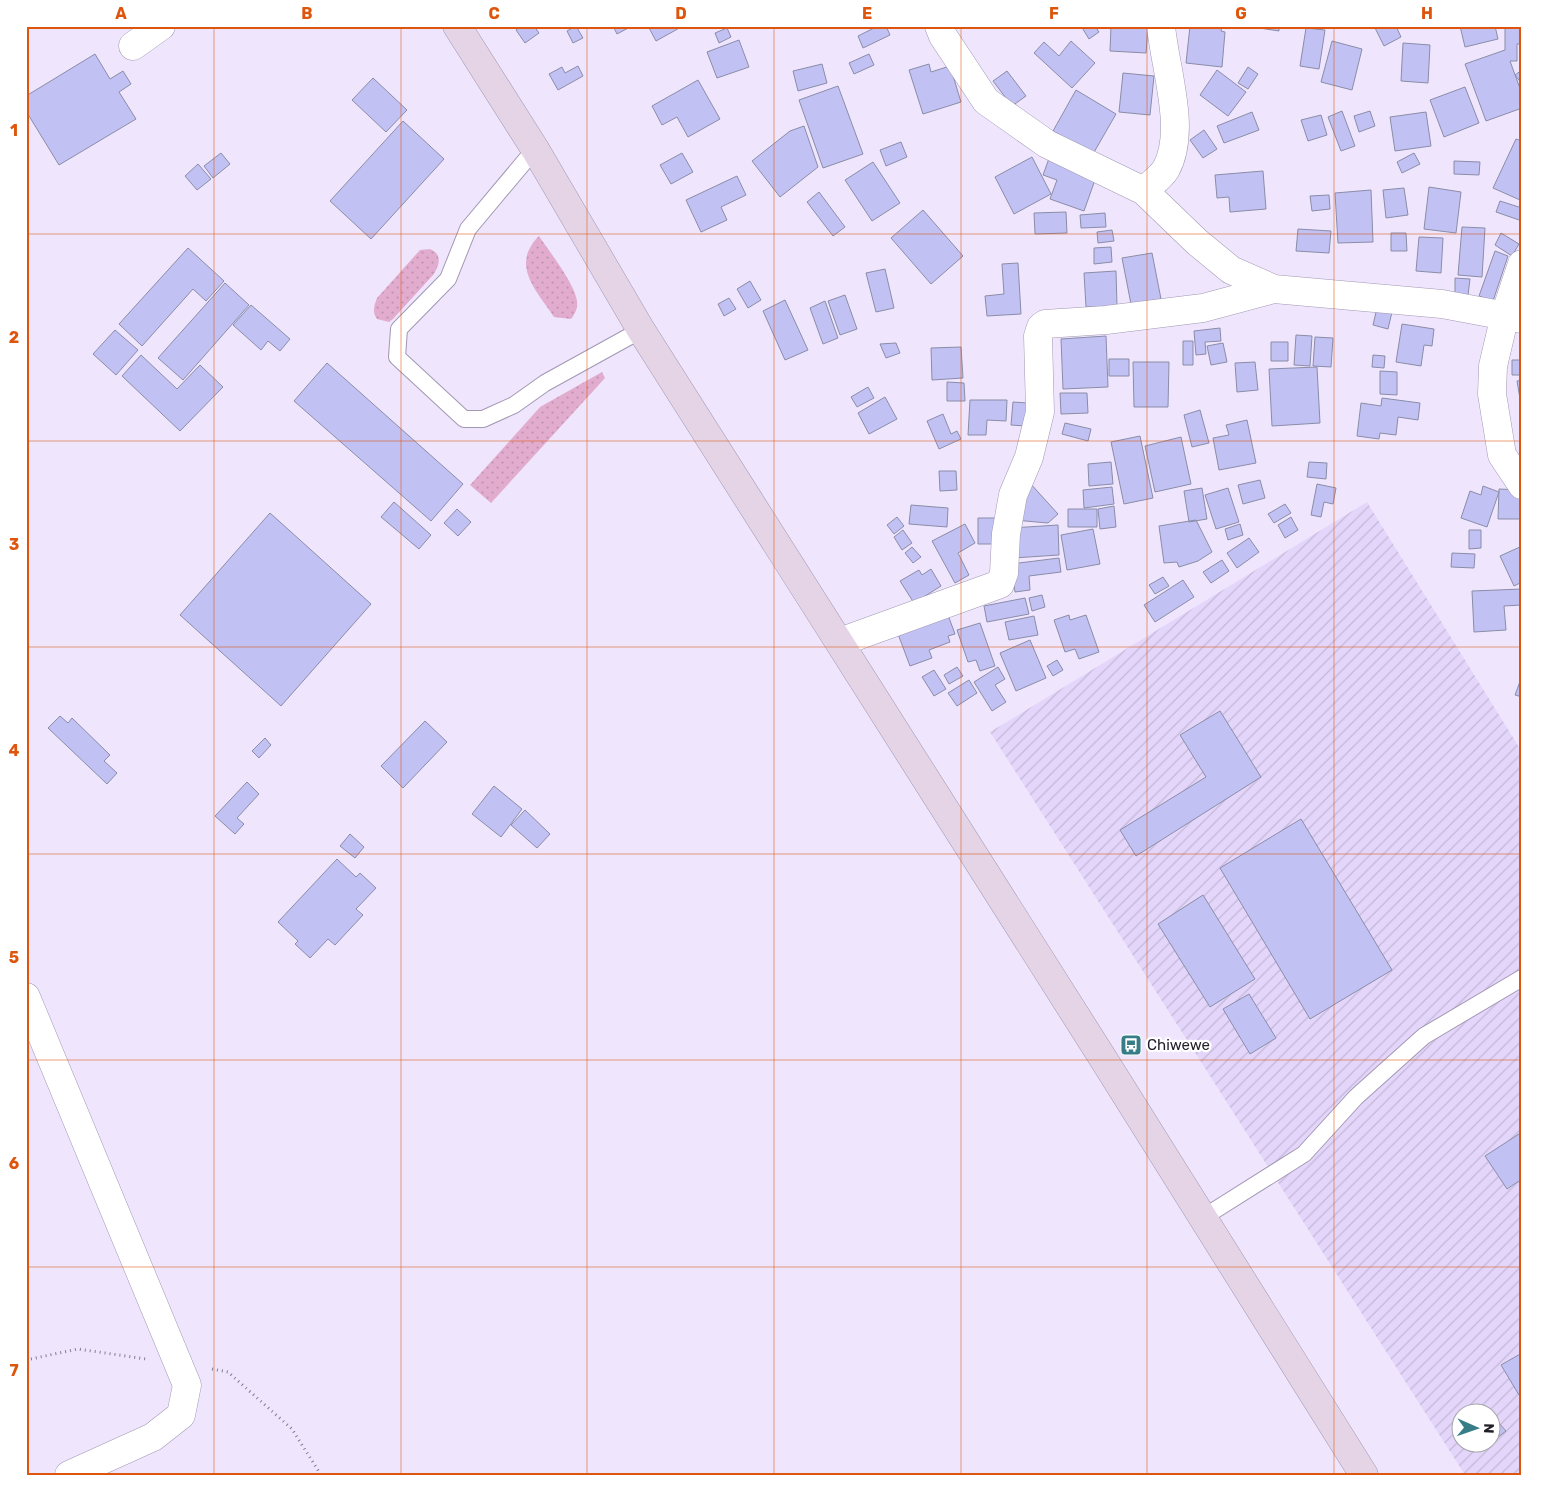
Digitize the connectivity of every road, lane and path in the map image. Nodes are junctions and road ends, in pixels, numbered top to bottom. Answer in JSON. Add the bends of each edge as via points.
{"nodes":[{"id":1,"x":162,"y":26,"type":"edge"},
{"id":2,"x":457,"y":26,"type":"edge"},
{"id":3,"x":939,"y":26,"type":"edge"},
{"id":4,"x":1161,"y":26,"type":"edge"},
{"id":5,"x":133,"y":46,"type":"dead end"},
{"id":6,"x":534,"y":149,"type":"junction"},
{"id":7,"x":1144,"y":191,"type":"junction"},
{"id":8,"x":1522,"y":264,"type":"edge"},
{"id":9,"x":1274,"y":289,"type":"junction"},
{"id":10,"x":1514,"y":317,"type":"edge"},
{"id":11,"x":641,"y":330,"type":"junction"},
{"id":12,"x":1522,"y":485,"type":"edge"},
{"id":13,"x":840,"y":642,"type":"junction"},
{"id":14,"x":1522,"y":978,"type":"edge"},
{"id":15,"x":26,"y":997,"type":"edge"},
{"id":16,"x":1204,"y":1217,"type":"junction"},
{"id":17,"x":69,"y":1475,"type":"edge"},
{"id":18,"x":1364,"y":1475,"type":"edge"}],
"edges":[{"from":1,"to":5,"type":"street"},
{"from":2,"to":6,"type":"main road"},
{"from":3,"to":7,"type":"street","via":[[986,101],[1047,144]]},
{"from":4,"to":7,"type":"street","via":[[1176,123],[1174,150],[1165,171]]},
{"from":6,"to":11,"type":"main road"},
{"from":6,"to":11,"type":"lane","via":[[468,228],[448,279],[400,329],[396,358],[464,419],[483,419],[514,405],[545,383]]},
{"from":7,"to":9,"type":"street","via":[[1231,270]]},
{"from":8,"to":10,"type":"street"},
{"from":9,"to":10,"type":"street","via":[[1442,304]]},
{"from":9,"to":13,"type":"street","via":[[1203,308],[1044,324],[1038,336],[1040,412],[1029,457],[1013,495],[1000,584]]},
{"from":10,"to":12,"type":"street","via":[[1493,366],[1492,394],[1502,455]]},
{"from":11,"to":13,"type":"main road"},
{"from":13,"to":16,"type":"main road"},
{"from":14,"to":16,"type":"lane","via":[[1424,1036],[1356,1097],[1304,1154]]},
{"from":15,"to":17,"type":"street","via":[[188,1385],[181,1415],[153,1436]]},
{"from":16,"to":18,"type":"main road"}]}
